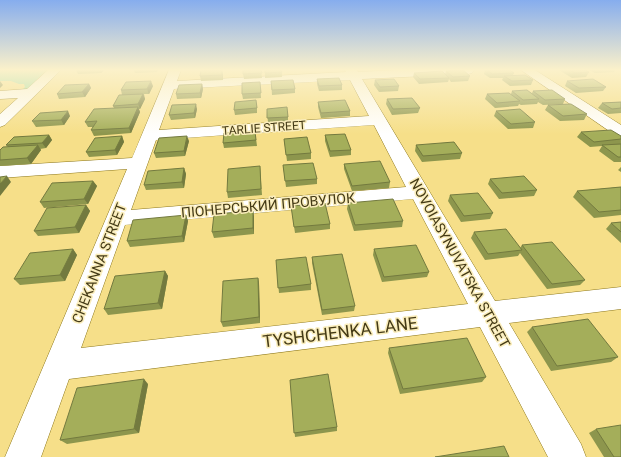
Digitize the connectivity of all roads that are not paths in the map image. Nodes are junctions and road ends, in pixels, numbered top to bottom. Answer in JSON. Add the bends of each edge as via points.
{"nodes":[{"id":1,"x":167,"y":91,"type":"edge"},
{"id":2,"x":363,"y":91,"type":"edge"},
{"id":3,"x":559,"y":91,"type":"edge"},
{"id":4,"x":30,"y":93,"type":"joint"},
{"id":5,"x":0,"y":95,"type":"edge"},
{"id":6,"x":380,"y":120,"type":"junction"},
{"id":7,"x":0,"y":122,"type":"edge"},
{"id":8,"x":621,"y":132,"type":"edge"},
{"id":9,"x":149,"y":136,"type":"junction"},
{"id":10,"x":139,"y":163,"type":"junction"},
{"id":11,"x":0,"y":172,"type":"edge"},
{"id":12,"x":419,"y":192,"type":"junction"},
{"id":13,"x":117,"y":218,"type":"junction"},
{"id":14,"x":621,"y":298,"type":"edge"},
{"id":15,"x":488,"y":314,"type":"junction"},
{"id":16,"x":60,"y":365,"type":"junction"},
{"id":17,"x":23,"y":457,"type":"edge"},
{"id":18,"x":568,"y":457,"type":"edge"}],
"edges":[{"from":1,"to":9,"type":"street","name":"CHEKANNA STREET"},
{"from":2,"to":6,"type":"street","name":"NOVOIASYNUVATSKA STREET"},
{"from":3,"to":8,"type":"street"},
{"from":4,"to":5,"type":"street"},
{"from":4,"to":7,"type":"street"},
{"from":6,"to":9,"type":"street","name":"TARLIE STREET"},
{"from":6,"to":12,"type":"street","name":"NOVOIASYNUVATSKA STREET"},
{"from":9,"to":10,"type":"street","name":"CHEKANNA STREET"},
{"from":10,"to":11,"type":"street"},
{"from":10,"to":13,"type":"street","name":"CHEKANNA STREET"},
{"from":12,"to":13,"type":"street","name":"ПIОНЕРСЬКИЙ ПРОВУЛОК"},
{"from":12,"to":15,"type":"street","name":"NOVOIASYNUVATSKA STREET"},
{"from":13,"to":16,"type":"street","name":"CHEKANNA STREET"},
{"from":14,"to":15,"type":"street","name":"TYSHCHENKA LANE"},
{"from":15,"to":16,"type":"street","name":"TYSHCHENKA LANE"},
{"from":15,"to":18,"type":"street","name":"NOVOIASYNUVATSKA STREET"},
{"from":16,"to":17,"type":"street","name":"CHEKANNA STREET"}]}
